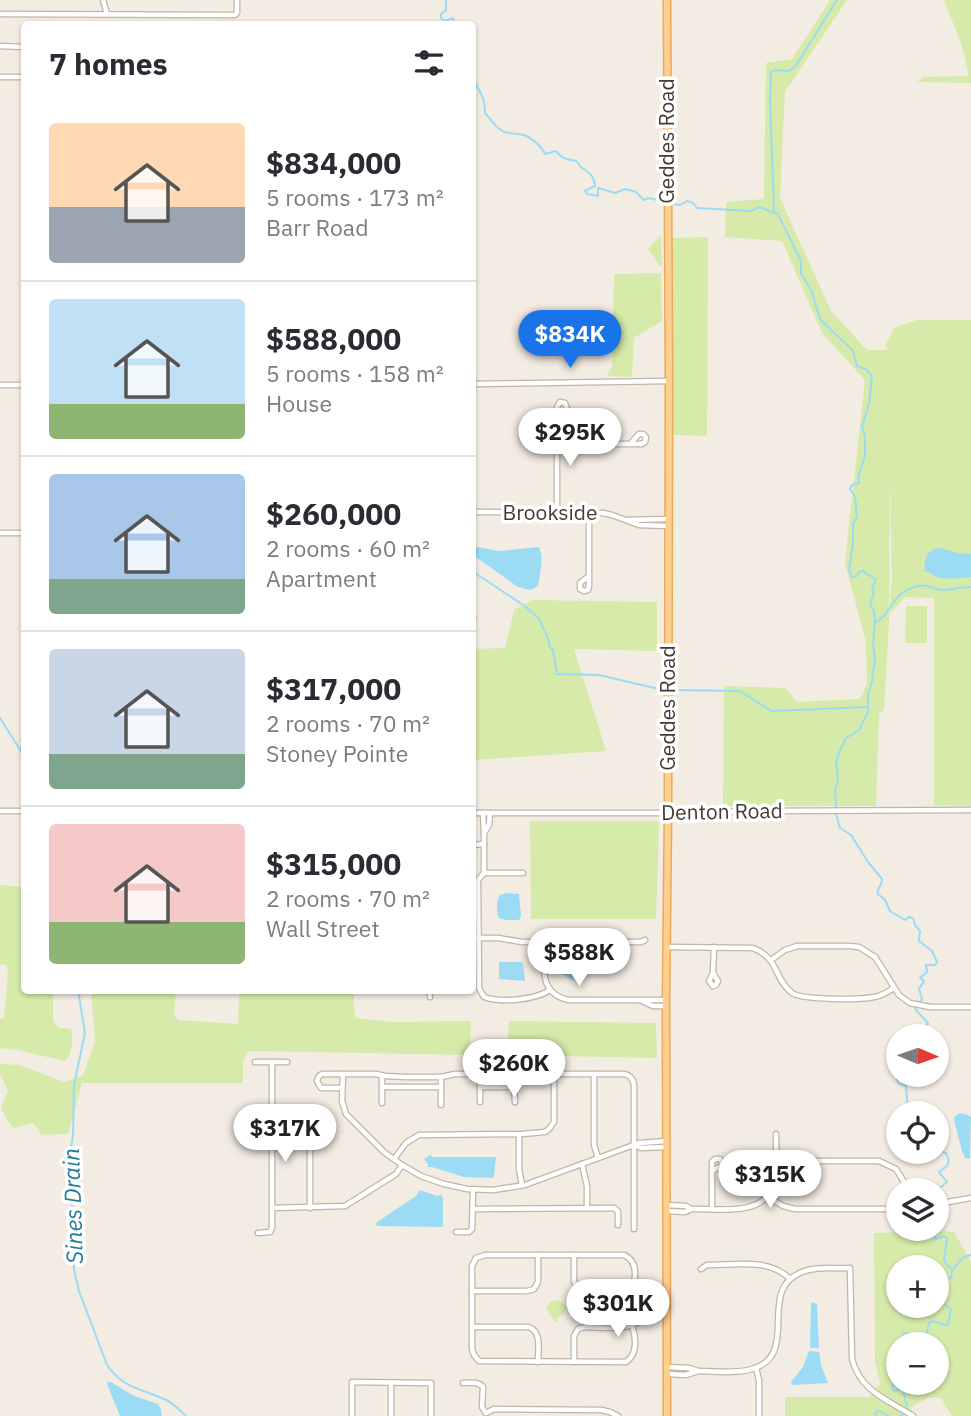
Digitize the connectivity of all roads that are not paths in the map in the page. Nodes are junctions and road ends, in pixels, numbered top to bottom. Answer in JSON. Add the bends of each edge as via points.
{"nodes":[{"id":1,"x":103,"y":0,"type":"edge"},
{"id":2,"x":237,"y":0,"type":"edge"},
{"id":3,"x":667,"y":0,"type":"edge"},
{"id":4,"x":107,"y":13,"type":"junction"},
{"id":5,"x":0,"y":14,"type":"edge"},
{"id":6,"x":0,"y":46,"type":"edge"},
{"id":7,"x":21,"y":47,"type":"edge"},
{"id":8,"x":0,"y":77,"type":"edge"},
{"id":9,"x":21,"y":77,"type":"edge"},
{"id":10,"x":669,"y":381,"type":"junction"},
{"id":11,"x":476,"y":384,"type":"edge"},
{"id":12,"x":0,"y":385,"type":"edge"},
{"id":13,"x":21,"y":385,"type":"edge"},
{"id":14,"x":557,"y":417,"type":"dead end"},
{"id":15,"x":631,"y":443,"type":"dead end"},
{"id":16,"x":557,"y":444,"type":"junction"},
{"id":17,"x":476,"y":512,"type":"edge"},
{"id":18,"x":557,"y":513,"type":"junction"},
{"id":19,"x":589,"y":513,"type":"junction"},
{"id":20,"x":668,"y":522,"type":"junction"},
{"id":21,"x":0,"y":533,"type":"edge"},
{"id":22,"x":21,"y":533,"type":"edge"},
{"id":23,"x":589,"y":576,"type":"dead end"},
{"id":24,"x":971,"y":810,"type":"edge"},
{"id":25,"x":0,"y":811,"type":"edge"},
{"id":26,"x":21,"y":811,"type":"edge"},
{"id":27,"x":476,"y":813,"type":"edge"},
{"id":28,"x":483,"y":813,"type":"junction"},
{"id":29,"x":490,"y":813,"type":"junction"},
{"id":30,"x":668,"y":813,"type":"junction"},
{"id":31,"x":484,"y":833,"type":"junction"},
{"id":32,"x":484,"y":844,"type":"junction"},
{"id":33,"x":476,"y":845,"type":"edge"},
{"id":34,"x":484,"y":873,"type":"junction"},
{"id":35,"x":523,"y":873,"type":"dead end"},
{"id":36,"x":476,"y":935,"type":"edge"},
{"id":37,"x":645,"y":940,"type":"dead end"},
{"id":38,"x":544,"y":942,"type":"junction"},
{"id":39,"x":666,"y":947,"type":"junction"},
{"id":40,"x":714,"y":947,"type":"junction"},
{"id":41,"x":771,"y":960,"type":"junction"},
{"id":42,"x":713,"y":973,"type":"dead end"},
{"id":43,"x":894,"y":988,"type":"junction"},
{"id":44,"x":550,"y":990,"type":"junction"},
{"id":45,"x":430,"y":994,"type":"edge"},
{"id":46,"x":430,"y":998,"type":"dead end"},
{"id":47,"x":666,"y":1003,"type":"junction"},
{"id":48,"x":971,"y":1007,"type":"edge"},
{"id":49,"x":255,"y":1062,"type":"dead end"},
{"id":50,"x":287,"y":1062,"type":"dead end"},
{"id":51,"x":272,"y":1063,"type":"junction"},
{"id":52,"x":343,"y":1074,"type":"junction"},
{"id":53,"x":481,"y":1074,"type":"junction"},
{"id":54,"x":515,"y":1074,"type":"junction"},
{"id":55,"x":554,"y":1074,"type":"junction"},
{"id":56,"x":594,"y":1074,"type":"junction"},
{"id":57,"x":382,"y":1076,"type":"junction"},
{"id":58,"x":442,"y":1077,"type":"junction"},
{"id":59,"x":382,"y":1087,"type":"junction"},
{"id":60,"x":442,"y":1087,"type":"junction"},
{"id":61,"x":480,"y":1087,"type":"junction"},
{"id":62,"x":514,"y":1087,"type":"junction"},
{"id":63,"x":342,"y":1088,"type":"junction"},
{"id":64,"x":480,"y":1102,"type":"dead end"},
{"id":65,"x":515,"y":1102,"type":"dead end"},
{"id":66,"x":382,"y":1103,"type":"dead end"},
{"id":67,"x":441,"y":1105,"type":"dead end"},
{"id":68,"x":310,"y":1131,"type":"dead end"},
{"id":69,"x":519,"y":1134,"type":"junction"},
{"id":70,"x":776,"y":1134,"type":"dead end"},
{"id":71,"x":666,"y":1144,"type":"junction"},
{"id":72,"x":310,"y":1145,"type":"junction"},
{"id":73,"x":634,"y":1145,"type":"junction"},
{"id":74,"x":272,"y":1146,"type":"junction"},
{"id":75,"x":598,"y":1158,"type":"junction"},
{"id":76,"x":394,"y":1160,"type":"junction"},
{"id":77,"x":776,"y":1161,"type":"junction"},
{"id":78,"x":582,"y":1164,"type":"junction"},
{"id":79,"x":402,"y":1166,"type":"junction"},
{"id":80,"x":712,"y":1171,"type":"dead end"},
{"id":81,"x":902,"y":1178,"type":"edge"},
{"id":82,"x":522,"y":1185,"type":"junction"},
{"id":83,"x":473,"y":1190,"type":"junction"},
{"id":84,"x":767,"y":1196,"type":"junction"},
{"id":85,"x":971,"y":1198,"type":"edge"},
{"id":86,"x":949,"y":1202,"type":"edge"},
{"id":87,"x":273,"y":1208,"type":"junction"},
{"id":88,"x":310,"y":1208,"type":"junction"},
{"id":89,"x":587,"y":1208,"type":"junction"},
{"id":90,"x":666,"y":1208,"type":"junction"},
{"id":91,"x":712,"y":1208,"type":"junction"},
{"id":92,"x":472,"y":1209,"type":"junction"},
{"id":93,"x":886,"y":1209,"type":"edge"},
{"id":94,"x":618,"y":1225,"type":"dead end"},
{"id":95,"x":634,"y":1229,"type":"dead end"},
{"id":96,"x":456,"y":1232,"type":"dead end"},
{"id":97,"x":258,"y":1233,"type":"dead end"},
{"id":98,"x":538,"y":1255,"type":"junction"},
{"id":99,"x":574,"y":1255,"type":"junction"},
{"id":100,"x":701,"y":1269,"type":"dead end"},
{"id":101,"x":789,"y":1279,"type":"junction"},
{"id":102,"x":472,"y":1291,"type":"junction"},
{"id":103,"x":632,"y":1291,"type":"junction"},
{"id":104,"x":666,"y":1305,"type":"junction"},
{"id":105,"x":644,"y":1309,"type":"junction"},
{"id":106,"x":666,"y":1313,"type":"junction"},
{"id":107,"x":632,"y":1326,"type":"junction"},
{"id":108,"x":472,"y":1327,"type":"junction"},
{"id":109,"x":538,"y":1362,"type":"junction"},
{"id":110,"x":574,"y":1362,"type":"junction"},
{"id":111,"x":756,"y":1368,"type":"junction"},
{"id":112,"x":666,"y":1371,"type":"junction"},
{"id":113,"x":391,"y":1382,"type":"junction"},
{"id":114,"x":463,"y":1383,"type":"dead end"},
{"id":115,"x":484,"y":1414,"type":"edge"},
{"id":116,"x":352,"y":1416,"type":"edge"},
{"id":117,"x":391,"y":1416,"type":"edge"},
{"id":118,"x":431,"y":1416,"type":"edge"},
{"id":119,"x":618,"y":1416,"type":"edge"},
{"id":120,"x":667,"y":1416,"type":"edge"},
{"id":121,"x":759,"y":1416,"type":"edge"},
{"id":122,"x":913,"y":1416,"type":"edge"}],
"edges":[{"from":1,"to":4,"type":"street"},
{"from":2,"to":4,"type":"street","via":[[235,15]]},
{"from":3,"to":10,"type":"main road","name":"Geddes Road"},
{"from":4,"to":5,"type":"street"},
{"from":6,"to":7,"type":"street"},
{"from":8,"to":9,"type":"street"},
{"from":10,"to":11,"type":"street"},
{"from":10,"to":20,"type":"main road","name":"Geddes Road"},
{"from":12,"to":13,"type":"street"},
{"from":14,"to":16,"type":"street"},
{"from":15,"to":16,"type":"street"},
{"from":16,"to":18,"type":"street"},
{"from":17,"to":18,"type":"street","name":"Brookside"},
{"from":18,"to":19,"type":"street","name":"Brookside"},
{"from":19,"to":20,"type":"street","name":"Brookside","via":[[607,514],[639,526]]},
{"from":19,"to":23,"type":"street"},
{"from":20,"to":30,"type":"main road","name":"Geddes Road"},
{"from":21,"to":22,"type":"street"},
{"from":24,"to":30,"type":"street","name":"Denton Road"},
{"from":25,"to":26,"type":"street"},
{"from":27,"to":28,"type":"street","name":"Denton Road"},
{"from":28,"to":29,"type":"street","name":"Denton Road"},
{"from":28,"to":31,"type":"street"},
{"from":29,"to":30,"type":"street","name":"Denton Road"},
{"from":29,"to":31,"type":"street"},
{"from":30,"to":39,"type":"main road","name":"Geddes Road"},
{"from":31,"to":32,"type":"street"},
{"from":32,"to":33,"type":"street"},
{"from":32,"to":34,"type":"street"},
{"from":34,"to":35,"type":"street"},
{"from":34,"to":36,"type":"street","via":[[478,880]]},
{"from":36,"to":38,"type":"street"},
{"from":36,"to":44,"type":"street","via":[[479,988],[484,997],[527,999]]},
{"from":37,"to":38,"type":"street"},
{"from":38,"to":44,"type":"street","via":[[544,976]]},
{"from":39,"to":40,"type":"street"},
{"from":39,"to":47,"type":"main road","name":"Geddes Road"},
{"from":40,"to":41,"type":"street","via":[[753,948]]},
{"from":40,"to":42,"type":"street"},
{"from":41,"to":43,"type":"street","via":[[787,988],[799,996],[872,998]]},
{"from":41,"to":43,"type":"street","via":[[797,946],[859,947],[875,957]]},
{"from":43,"to":48,"type":"street","via":[[914,1005]]},
{"from":44,"to":47,"type":"street","via":[[569,1000]]},
{"from":45,"to":46,"type":"street"},
{"from":47,"to":71,"type":"main road","name":"Geddes Road"},
{"from":49,"to":51,"type":"street"},
{"from":50,"to":51,"type":"street"},
{"from":51,"to":74,"type":"street"},
{"from":52,"to":57,"type":"street"},
{"from":52,"to":63,"type":"street"},
{"from":52,"to":63,"type":"street","via":[[322,1074],[317,1081],[321,1088]]},
{"from":53,"to":54,"type":"street"},
{"from":53,"to":58,"type":"street"},
{"from":53,"to":61,"type":"street"},
{"from":54,"to":55,"type":"street"},
{"from":54,"to":62,"type":"street"},
{"from":55,"to":56,"type":"street"},
{"from":55,"to":69,"type":"street","via":[[552,1127],[542,1133]]},
{"from":56,"to":73,"type":"street","via":[[631,1077]]},
{"from":56,"to":75,"type":"street"},
{"from":57,"to":58,"type":"street"},
{"from":57,"to":59,"type":"street"},
{"from":58,"to":60,"type":"street"},
{"from":59,"to":60,"type":"street"},
{"from":59,"to":66,"type":"street"},
{"from":60,"to":67,"type":"street"},
{"from":61,"to":62,"type":"street"},
{"from":61,"to":64,"type":"street"},
{"from":62,"to":65,"type":"street"},
{"from":63,"to":76,"type":"street","via":[[349,1119]]},
{"from":68,"to":72,"type":"street"},
{"from":69,"to":76,"type":"street","via":[[419,1135],[406,1143]]},
{"from":69,"to":82,"type":"street"},
{"from":70,"to":77,"type":"street"},
{"from":71,"to":73,"type":"street"},
{"from":71,"to":90,"type":"main road","name":"Geddes Road"},
{"from":72,"to":74,"type":"street"},
{"from":72,"to":88,"type":"street"},
{"from":73,"to":75,"type":"street"},
{"from":73,"to":95,"type":"street"},
{"from":74,"to":87,"type":"street"},
{"from":75,"to":78,"type":"street"},
{"from":76,"to":79,"type":"street"},
{"from":77,"to":81,"type":"street","via":[[879,1161],[896,1169]]},
{"from":77,"to":84,"type":"street","via":[[775,1182]]},
{"from":78,"to":82,"type":"street"},
{"from":78,"to":89,"type":"street"},
{"from":79,"to":83,"type":"street"},
{"from":79,"to":88,"type":"street","via":[[349,1205]]},
{"from":80,"to":91,"type":"street"},
{"from":82,"to":83,"type":"street"},
{"from":83,"to":92,"type":"street"},
{"from":84,"to":91,"type":"street","via":[[749,1208]]},
{"from":84,"to":93,"type":"street","via":[[800,1209]]},
{"from":85,"to":86,"type":"street"},
{"from":87,"to":88,"type":"street"},
{"from":87,"to":97,"type":"street","via":[[270,1232]]},
{"from":89,"to":92,"type":"street"},
{"from":89,"to":94,"type":"street","via":[[616,1209]]},
{"from":90,"to":91,"type":"street","via":[[685,1212]]},
{"from":90,"to":104,"type":"main road","name":"Geddes Road"},
{"from":92,"to":96,"type":"street","via":[[471,1231]]},
{"from":98,"to":99,"type":"street"},
{"from":98,"to":102,"type":"street","via":[[476,1258]]},
{"from":98,"to":102,"type":"street","via":[[534,1289]]},
{"from":99,"to":103,"type":"street","via":[[574,1283],[580,1290]]},
{"from":99,"to":103,"type":"street","via":[[629,1258],[634,1268]]},
{"from":100,"to":101,"type":"street","via":[[707,1265],[761,1265],[777,1269]]},
{"from":101,"to":111,"type":"street","via":[[779,1298],[776,1347]]},
{"from":101,"to":122,"type":"street","via":[[808,1270],[850,1268],[856,1371],[870,1390]]},
{"from":102,"to":108,"type":"street"},
{"from":103,"to":105,"type":"street"},
{"from":104,"to":105,"type":"street"},
{"from":104,"to":106,"type":"main road","name":"Geddes Road"},
{"from":105,"to":106,"type":"street"},
{"from":105,"to":107,"type":"street"},
{"from":106,"to":112,"type":"main road","name":"Geddes Road"},
{"from":107,"to":110,"type":"street","via":[[578,1329]]},
{"from":107,"to":110,"type":"street","via":[[634,1350],[629,1360]]},
{"from":108,"to":109,"type":"street","via":[[478,1360]]},
{"from":108,"to":109,"type":"street","via":[[534,1328]]},
{"from":109,"to":110,"type":"street"},
{"from":111,"to":112,"type":"street","via":[[686,1374]]},
{"from":111,"to":121,"type":"street"},
{"from":112,"to":120,"type":"main road","name":"Geddes Road"},
{"from":113,"to":116,"type":"street","via":[[352,1382]]},
{"from":113,"to":117,"type":"street"},
{"from":113,"to":118,"type":"street","via":[[431,1383]]},
{"from":114,"to":115,"type":"street","via":[[481,1385]]},
{"from":115,"to":119,"type":"street","via":[[494,1409],[601,1410]]}]}
